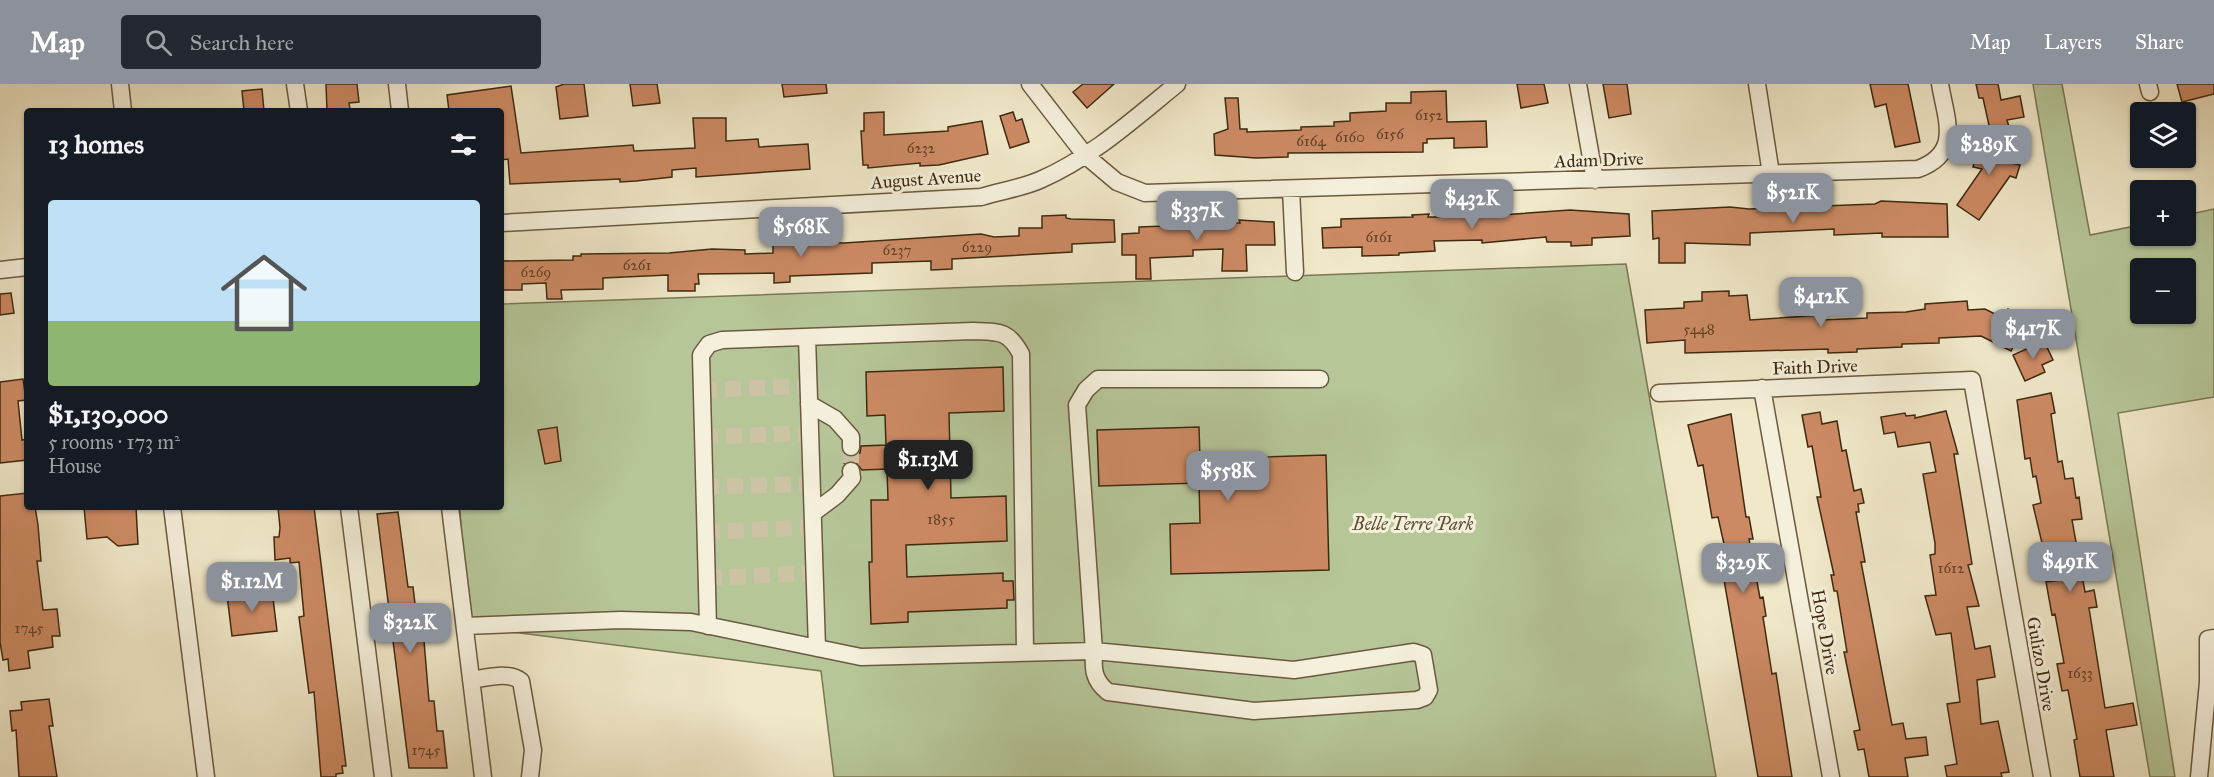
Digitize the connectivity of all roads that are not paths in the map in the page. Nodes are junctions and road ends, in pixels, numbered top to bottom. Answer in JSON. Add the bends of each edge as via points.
{"nodes":[{"id":1,"x":120,"y":84,"type":"edge"},
{"id":2,"x":296,"y":84,"type":"edge"},
{"id":3,"x":397,"y":84,"type":"edge"},
{"id":4,"x":1030,"y":84,"type":"edge"},
{"id":5,"x":1177,"y":84,"type":"edge"},
{"id":6,"x":1578,"y":84,"type":"edge"},
{"id":7,"x":1757,"y":84,"type":"edge"},
{"id":8,"x":1940,"y":84,"type":"edge"},
{"id":9,"x":123,"y":108,"type":"edge"},
{"id":10,"x":299,"y":108,"type":"edge"},
{"id":11,"x":400,"y":108,"type":"edge"},
{"id":12,"x":1085,"y":155,"type":"junction"},
{"id":13,"x":1771,"y":174,"type":"junction"},
{"id":14,"x":1595,"y":180,"type":"junction"},
{"id":15,"x":1291,"y":189,"type":"junction"},
{"id":16,"x":504,"y":223,"type":"edge"},
{"id":17,"x":24,"y":267,"type":"edge"},
{"id":18,"x":0,"y":270,"type":"edge"},
{"id":19,"x":1295,"y":272,"type":"dead end"},
{"id":20,"x":807,"y":337,"type":"junction"},
{"id":21,"x":1320,"y":379,"type":"dead end"},
{"id":22,"x":1972,"y":380,"type":"joint"},
{"id":23,"x":1762,"y":388,"type":"junction"},
{"id":24,"x":1659,"y":393,"type":"dead end"},
{"id":25,"x":809,"y":404,"type":"junction"},
{"id":26,"x":851,"y":447,"type":"tunnel mouth"},
{"id":27,"x":851,"y":471,"type":"tunnel mouth"},
{"id":28,"x":172,"y":510,"type":"edge"},
{"id":29,"x":349,"y":510,"type":"edge"},
{"id":30,"x":450,"y":510,"type":"edge"},
{"id":31,"x":813,"y":513,"type":"junction"},
{"id":32,"x":465,"y":626,"type":"junction"},
{"id":33,"x":708,"y":626,"type":"junction"},
{"id":34,"x":2211,"y":639,"type":"edge"},
{"id":35,"x":817,"y":648,"type":"junction"},
{"id":36,"x":1094,"y":651,"type":"junction"},
{"id":37,"x":1025,"y":652,"type":"junction"},
{"id":38,"x":471,"y":680,"type":"junction"},
{"id":39,"x":206,"y":777,"type":"edge"},
{"id":40,"x":383,"y":777,"type":"edge"},
{"id":41,"x":483,"y":777,"type":"edge"},
{"id":42,"x":530,"y":777,"type":"edge"},
{"id":43,"x":1831,"y":777,"type":"edge"},
{"id":44,"x":2042,"y":777,"type":"edge"},
{"id":45,"x":2199,"y":777,"type":"edge"}],
"edges":[{"from":1,"to":9,"type":"street"},
{"from":2,"to":10,"type":"street"},
{"from":3,"to":11,"type":"street"},
{"from":4,"to":12,"type":"street","name":"Adam Drive"},
{"from":5,"to":12,"type":"street","name":"August Avenue","via":[[1116,135]]},
{"from":6,"to":14,"type":"street"},
{"from":7,"to":13,"type":"street"},
{"from":8,"to":13,"type":"street","name":"Adam Drive","via":[[1947,142],[1942,155],[1933,163],[1918,169]]},
{"from":12,"to":15,"type":"street","name":"Adam Drive","via":[[1117,182],[1145,193]]},
{"from":12,"to":16,"type":"street","name":"August Avenue","via":[[1039,181],[981,197]]},
{"from":13,"to":14,"type":"street","name":"Adam Drive"},
{"from":14,"to":15,"type":"street","name":"Adam Drive"},
{"from":15,"to":19,"type":"street"},
{"from":17,"to":18,"type":"street"},
{"from":20,"to":25,"type":"street"},
{"from":20,"to":33,"type":"street","via":[[722,340],[709,344],[701,356]]},
{"from":20,"to":37,"type":"street","via":[[973,331],[1001,332],[1013,341],[1021,354]]},
{"from":21,"to":36,"type":"street","via":[[1098,379],[1086,390],[1077,405]]},
{"from":22,"to":23,"type":"street","name":"Faith Drive"},
{"from":22,"to":44,"type":"street","name":"Gulizo Drive"},
{"from":23,"to":24,"type":"street","name":"Faith Drive"},
{"from":23,"to":43,"type":"street","name":"Hope Drive"},
{"from":25,"to":26,"type":"street","via":[[835,419],[851,437]]},
{"from":25,"to":31,"type":"street"},
{"from":27,"to":31,"type":"street","via":[[852,478],[837,495]]},
{"from":28,"to":39,"type":"street"},
{"from":29,"to":40,"type":"street"},
{"from":30,"to":32,"type":"street"},
{"from":31,"to":35,"type":"street"},
{"from":32,"to":33,"type":"street","via":[[621,620]]},
{"from":32,"to":38,"type":"street"},
{"from":33,"to":35,"type":"street"},
{"from":34,"to":45,"type":"street"},
{"from":35,"to":37,"type":"street","via":[[861,657]]},
{"from":36,"to":36,"type":"street","via":[[1294,670],[1414,652],[1423,655],[1429,690],[1417,700],[1254,711],[1108,692],[1098,684],[1093,671]]},
{"from":36,"to":37,"type":"street"},
{"from":38,"to":41,"type":"street"},
{"from":38,"to":42,"type":"street","via":[[502,676],[520,681],[533,750]]}]}
